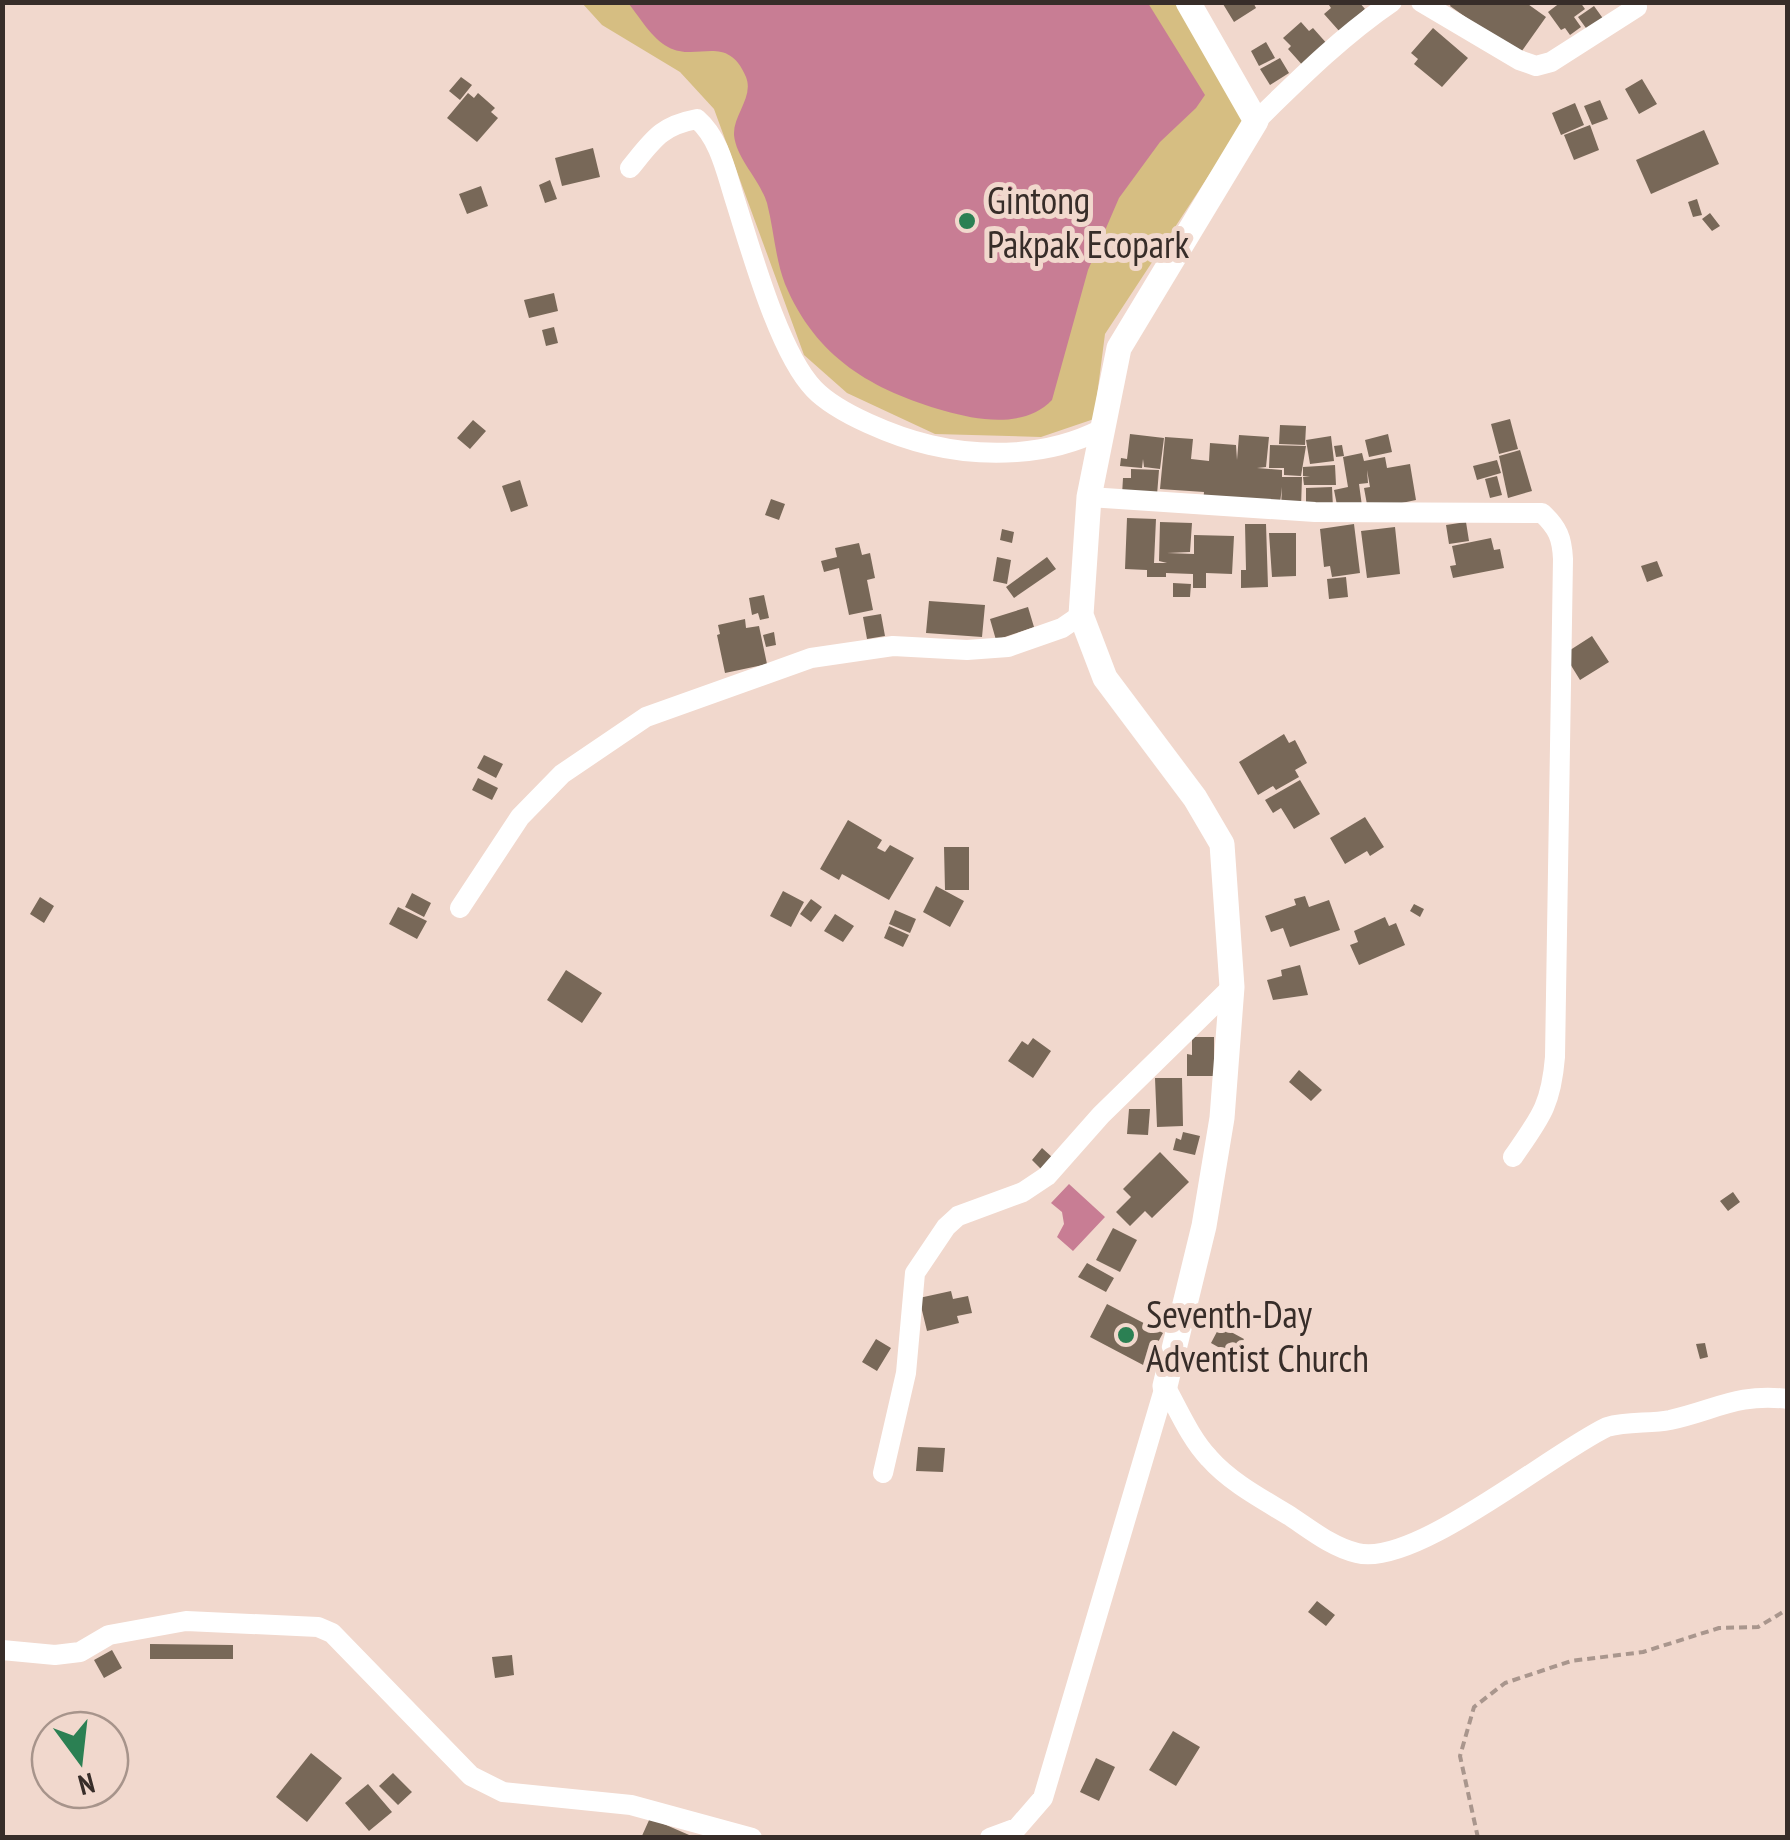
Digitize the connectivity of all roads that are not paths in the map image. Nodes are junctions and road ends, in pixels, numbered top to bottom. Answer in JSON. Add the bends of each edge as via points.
{"nodes":[{"id":1,"x":1188,"y":2,"type":"edge"},
{"id":2,"x":1392,"y":2,"type":"edge"},
{"id":3,"x":1421,"y":2,"type":"edge"},
{"id":4,"x":1637,"y":7,"type":"dead end"},
{"id":5,"x":1256,"y":120,"type":"junction"},
{"id":6,"x":630,"y":168,"type":"dead end"},
{"id":7,"x":1100,"y":430,"type":"junction"},
{"id":8,"x":1089,"y":498,"type":"junction"},
{"id":9,"x":1081,"y":615,"type":"junction"},
{"id":10,"x":460,"y":908,"type":"dead end"},
{"id":11,"x":1232,"y":987,"type":"junction"},
{"id":12,"x":1513,"y":1157,"type":"dead end"},
{"id":13,"x":1165,"y":1386,"type":"junction"},
{"id":14,"x":1788,"y":1398,"type":"edge"},
{"id":15,"x":883,"y":1473,"type":"dead end"},
{"id":16,"x":2,"y":1650,"type":"edge"},
{"id":17,"x":752,"y":1838,"type":"edge"},
{"id":18,"x":990,"y":1838,"type":"edge"}],
"edges":[{"from":1,"to":5,"type":"street"},
{"from":2,"to":5,"type":"street"},
{"from":3,"to":4,"type":"street","via":[[1536,66]]},
{"from":5,"to":7,"type":"street","via":[[1119,348]]},
{"from":6,"to":7,"type":"street","via":[[674,123],[697,119],[708,128],[796,368],[836,405],[904,439],[961,452],[1042,450]]},
{"from":7,"to":8,"type":"street"},
{"from":8,"to":9,"type":"street"},
{"from":8,"to":12,"type":"street","via":[[1314,512],[1542,514],[1556,526],[1563,560],[1555,1057],[1543,1115]]},
{"from":9,"to":10,"type":"street","via":[[1008,647],[893,646],[810,658],[646,717],[562,774],[520,817]]},
{"from":9,"to":11,"type":"street","via":[[1105,678],[1222,844]]},
{"from":11,"to":13,"type":"street","via":[[1222,1118],[1204,1226]]},
{"from":11,"to":15,"type":"street","via":[[1047,1176],[958,1216],[928,1252],[915,1273],[906,1374]]},
{"from":13,"to":14,"type":"street","via":[[1199,1445],[1224,1472],[1334,1544],[1377,1555],[1436,1533],[1606,1427],[1670,1420],[1742,1397]]},
{"from":13,"to":18,"type":"street","via":[[1044,1798],[1017,1828]]},
{"from":16,"to":17,"type":"street","via":[[80,1652],[109,1635],[186,1621],[318,1627],[332,1633],[489,1787],[662,1811]]}]}
